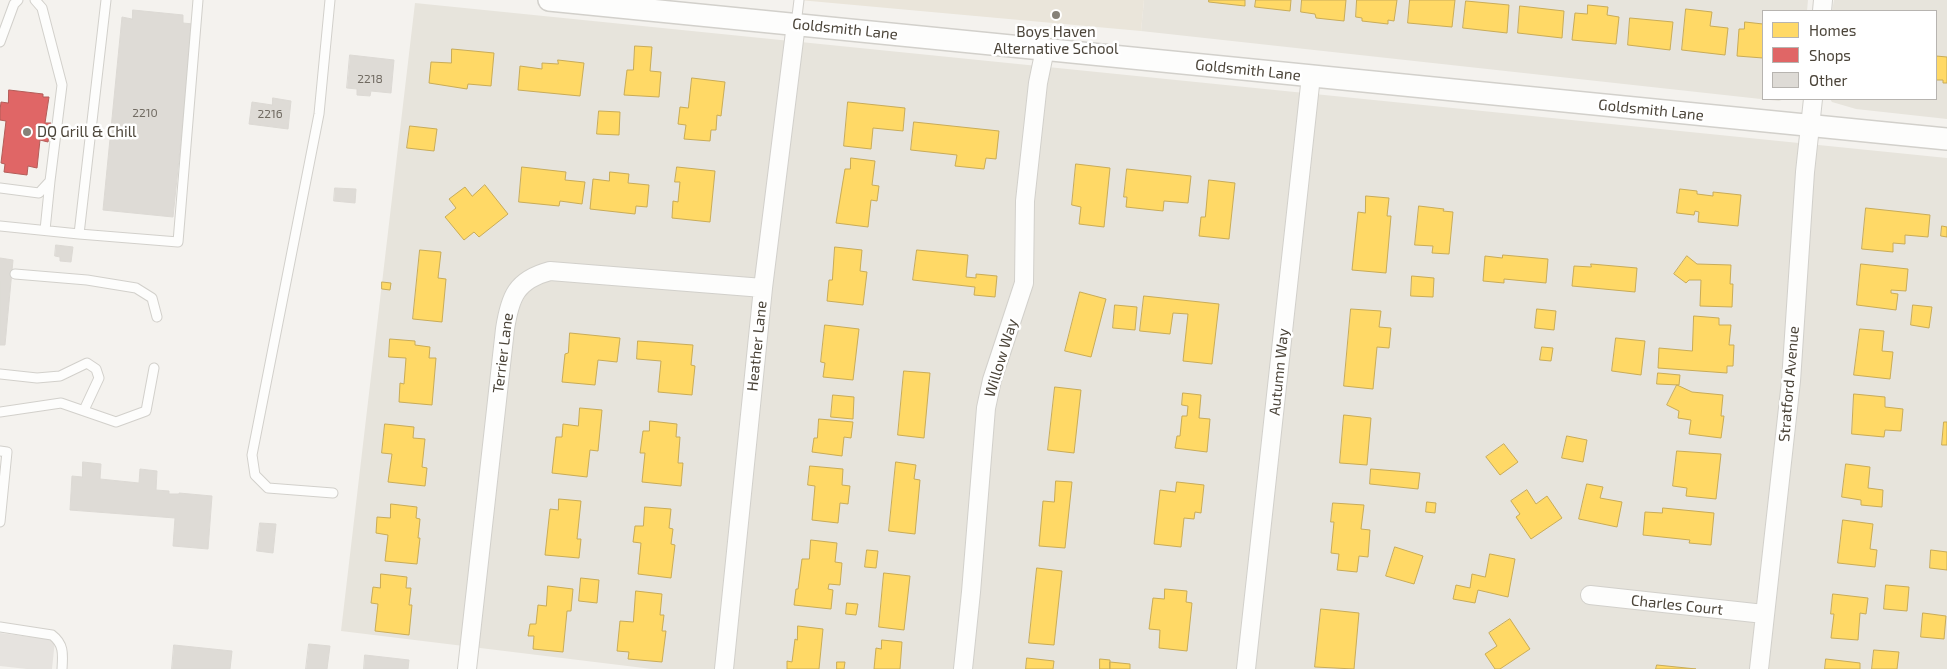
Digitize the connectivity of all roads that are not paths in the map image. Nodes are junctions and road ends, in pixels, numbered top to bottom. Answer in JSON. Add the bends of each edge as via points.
{"nodes":[{"id":1,"x":18,"y":0,"type":"edge"},
{"id":2,"x":35,"y":0,"type":"edge"},
{"id":3,"x":106,"y":0,"type":"edge"},
{"id":4,"x":198,"y":0,"type":"edge"},
{"id":5,"x":330,"y":0,"type":"edge"},
{"id":6,"x":549,"y":0,"type":"edge"},
{"id":7,"x":799,"y":0,"type":"edge"},
{"id":8,"x":796,"y":24,"type":"junction"},
{"id":9,"x":0,"y":42,"type":"edge"},
{"id":10,"x":1045,"y":49,"type":"junction"},
{"id":11,"x":1311,"y":76,"type":"junction"},
{"id":12,"x":1813,"y":100,"type":"edge"},
{"id":13,"x":1810,"y":126,"type":"junction"},
{"id":14,"x":1947,"y":139,"type":"edge"},
{"id":15,"x":50,"y":181,"type":"junction"},
{"id":16,"x":0,"y":188,"type":"edge"},
{"id":17,"x":0,"y":226,"type":"edge"},
{"id":18,"x":45,"y":230,"type":"junction"},
{"id":19,"x":79,"y":234,"type":"junction"},
{"id":20,"x":15,"y":274,"type":"dead end"},
{"id":21,"x":763,"y":288,"type":"junction"},
{"id":22,"x":158,"y":317,"type":"dead end"},
{"id":23,"x":154,"y":368,"type":"dead end"},
{"id":24,"x":0,"y":374,"type":"edge"},
{"id":25,"x":84,"y":410,"type":"junction"},
{"id":26,"x":0,"y":412,"type":"edge"},
{"id":27,"x":4,"y":451,"type":"edge"},
{"id":28,"x":333,"y":493,"type":"dead end"},
{"id":29,"x":1,"y":509,"type":"edge"},
{"id":30,"x":0,"y":522,"type":"edge"},
{"id":31,"x":1590,"y":595,"type":"dead end"},
{"id":32,"x":1764,"y":614,"type":"junction"},
{"id":33,"x":0,"y":627,"type":"edge"},
{"id":34,"x":62,"y":669,"type":"edge"},
{"id":35,"x":467,"y":669,"type":"edge"},
{"id":36,"x":724,"y":669,"type":"edge"},
{"id":37,"x":963,"y":669,"type":"edge"},
{"id":38,"x":1246,"y":669,"type":"edge"},
{"id":39,"x":1759,"y":669,"type":"edge"}],
"edges":[{"from":1,"to":9,"type":"lane"},
{"from":2,"to":15,"type":"lane","via":[[42,8],[62,85]]},
{"from":3,"to":19,"type":"lane"},
{"from":4,"to":19,"type":"lane","via":[[178,242]]},
{"from":5,"to":28,"type":"lane","via":[[319,114],[252,456],[255,475],[268,488]]},
{"from":6,"to":8,"type":"street","name":"Goldsmith Lane"},
{"from":7,"to":8,"type":"lane"},
{"from":8,"to":10,"type":"street","name":"Goldsmith Lane"},
{"from":8,"to":21,"type":"street","name":"Heather Lane"},
{"from":10,"to":11,"type":"street","name":"Goldsmith Lane"},
{"from":10,"to":37,"type":"street","name":"Willow Way","via":[[1038,83],[1025,201],[1024,284],[994,372],[986,408]]},
{"from":11,"to":13,"type":"street","name":"Goldsmith Lane"},
{"from":11,"to":38,"type":"street","name":"Autumn Way"},
{"from":12,"to":13,"type":"street","name":"Stratford Avenue"},
{"from":13,"to":14,"type":"street","name":"Goldsmith Lane"},
{"from":13,"to":32,"type":"street","name":"Stratford Avenue","via":[[1804,172],[1791,381]]},
{"from":15,"to":16,"type":"lane","via":[[39,193]]},
{"from":15,"to":18,"type":"lane"},
{"from":17,"to":18,"type":"lane"},
{"from":18,"to":19,"type":"lane"},
{"from":20,"to":22,"type":"lane","via":[[136,288],[152,298]]},
{"from":21,"to":35,"type":"street","name":"Terrier Lane","via":[[550,271],[523,284],[515,293],[509,304],[505,329]]},
{"from":21,"to":36,"type":"street","name":"Heather Lane"},
{"from":23,"to":25,"type":"lane","via":[[146,411],[116,422]]},
{"from":24,"to":25,"type":"lane","via":[[37,378],[60,376],[87,363],[96,369],[99,378]]},
{"from":25,"to":26,"type":"lane","via":[[61,403]]},
{"from":27,"to":29,"type":"lane"},
{"from":29,"to":30,"type":"lane"},
{"from":31,"to":32,"type":"street","name":"Charles Court"},
{"from":32,"to":39,"type":"street","name":"Stratford Avenue"},
{"from":33,"to":34,"type":"lane","via":[[52,635],[59,640],[63,650]]}]}
